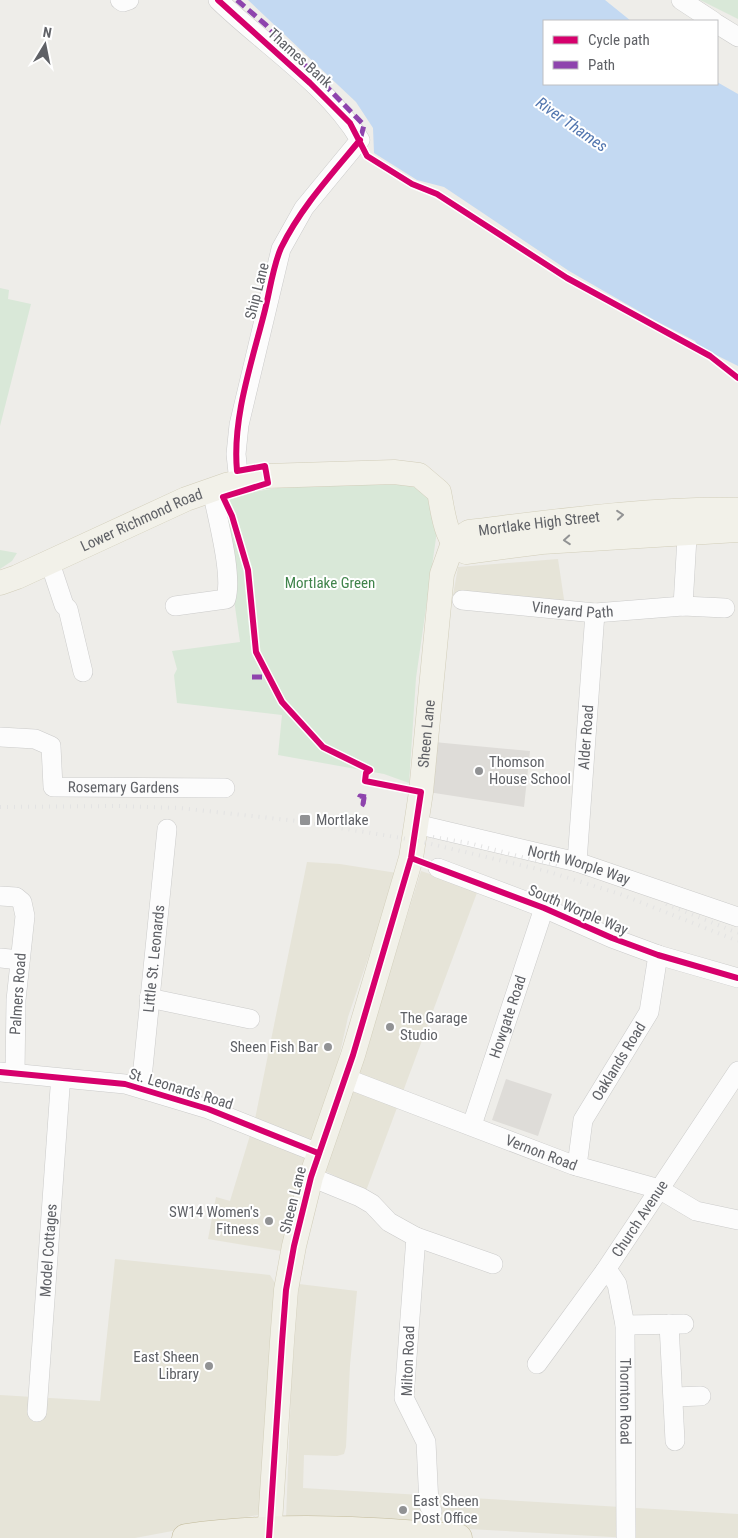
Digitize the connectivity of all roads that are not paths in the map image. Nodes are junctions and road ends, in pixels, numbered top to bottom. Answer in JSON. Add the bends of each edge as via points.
{"nodes":[{"id":1,"x":120,"y":0,"type":"edge"},
{"id":2,"x":129,"y":0,"type":"edge"},
{"id":3,"x":218,"y":0,"type":"edge"},
{"id":4,"x":681,"y":0,"type":"edge"},
{"id":5,"x":711,"y":20,"type":"edge"},
{"id":6,"x":718,"y":25,"type":"edge"},
{"id":7,"x":738,"y":37,"type":"edge"},
{"id":8,"x":360,"y":140,"type":"joint"},
{"id":9,"x":239,"y":482,"type":"junction"},
{"id":10,"x":212,"y":490,"type":"junction"},
{"id":11,"x":738,"y":510,"type":"edge"},
{"id":12,"x":688,"y":520,"type":"junction"},
{"id":13,"x":738,"y":530,"type":"edge"},
{"id":14,"x":453,"y":542,"type":"junction"},
{"id":15,"x":50,"y":560,"type":"junction"},
{"id":16,"x":0,"y":583,"type":"edge"},
{"id":17,"x":462,"y":600,"type":"dead end"},
{"id":18,"x":175,"y":606,"type":"dead end"},
{"id":19,"x":683,"y":606,"type":"junction"},
{"id":20,"x":725,"y":608,"type":"dead end"},
{"id":21,"x":595,"y":614,"type":"junction"},
{"id":22,"x":83,"y":672,"type":"dead end"},
{"id":23,"x":0,"y":737,"type":"edge"},
{"id":24,"x":226,"y":788,"type":"dead end"},
{"id":25,"x":416,"y":824,"type":"junction"},
{"id":26,"x":167,"y":829,"type":"dead end"},
{"id":27,"x":577,"y":862,"type":"junction"},
{"id":28,"x":438,"y":868,"type":"dead end"},
{"id":29,"x":0,"y":896,"type":"edge"},
{"id":30,"x":544,"y":908,"type":"junction"},
{"id":31,"x":738,"y":917,"type":"edge"},
{"id":32,"x":658,"y":956,"type":"junction"},
{"id":33,"x":0,"y":958,"type":"edge"},
{"id":34,"x":20,"y":960,"type":"junction"},
{"id":35,"x":738,"y":978,"type":"edge"},
{"id":36,"x":149,"y":998,"type":"junction"},
{"id":37,"x":250,"y":1019,"type":"dead end"},
{"id":38,"x":738,"y":1072,"type":"edge"},
{"id":39,"x":7,"y":1073,"type":"edge"},
{"id":40,"x":345,"y":1078,"type":"junction"},
{"id":41,"x":60,"y":1088,"type":"dead end"},
{"id":42,"x":141,"y":1088,"type":"junction"},
{"id":43,"x":472,"y":1125,"type":"junction"},
{"id":44,"x":318,"y":1153,"type":"junction"},
{"id":45,"x":577,"y":1166,"type":"junction"},
{"id":46,"x":311,"y":1177,"type":"junction"},
{"id":47,"x":659,"y":1189,"type":"junction"},
{"id":48,"x":738,"y":1220,"type":"edge"},
{"id":49,"x":416,"y":1236,"type":"junction"},
{"id":50,"x":493,"y":1264,"type":"dead end"},
{"id":51,"x":605,"y":1271,"type":"junction"},
{"id":52,"x":625,"y":1325,"type":"junction"},
{"id":53,"x":537,"y":1364,"type":"dead end"},
{"id":54,"x":701,"y":1396,"type":"dead end"},
{"id":55,"x":674,"y":1397,"type":"junction"},
{"id":56,"x":37,"y":1412,"type":"dead end"},
{"id":57,"x":675,"y":1441,"type":"dead end"},
{"id":58,"x":432,"y":1511,"type":"dead end"},
{"id":59,"x":270,"y":1534,"type":"edge"},
{"id":60,"x":333,"y":1534,"type":"edge"},
{"id":61,"x":186,"y":1538,"type":"edge"},
{"id":62,"x":458,"y":1538,"type":"edge"},
{"id":63,"x":626,"y":1538,"type":"edge"}],
"edges":[{"from":1,"to":2,"type":"street"},
{"from":3,"to":8,"type":"street","name":"Thames Bank","via":[[317,89],[350,123]]},
{"from":4,"to":5,"type":"street"},
{"from":6,"to":7,"type":"street"},
{"from":8,"to":9,"type":"street","name":"Ship Lane","via":[[304,208],[281,249],[239,425],[236,454]]},
{"from":9,"to":10,"type":"main road","name":"Lower Richmond Road"},
{"from":9,"to":14,"type":"main road","name":"Lower Richmond Road","via":[[275,475],[394,472],[419,475],[439,492]]},
{"from":10,"to":15,"type":"main road","name":"Lower Richmond Road"},
{"from":10,"to":18,"type":"street","via":[[224,558],[226,600]]},
{"from":11,"to":12,"type":"main road","name":"Mortlake High Street"},
{"from":12,"to":13,"type":"main road","name":"Mortlake High Street"},
{"from":12,"to":14,"type":"main road","name":"Mortlake High Street","via":[[469,532]]},
{"from":12,"to":19,"type":"street"},
{"from":14,"to":25,"type":"main road","name":"Sheen Lane","via":[[442,574]]},
{"from":15,"to":16,"type":"main road","name":"Lower Richmond Road"},
{"from":15,"to":22,"type":"street","via":[[68,609]]},
{"from":17,"to":21,"type":"street","name":"Vineyard Path"},
{"from":19,"to":20,"type":"street","name":"Vineyard Path"},
{"from":19,"to":21,"type":"street","name":"Vineyard Path"},
{"from":21,"to":27,"type":"street","name":"Alder Road"},
{"from":23,"to":24,"type":"street","name":"Rosemary Gardens","via":[[44,741],[51,746],[52,787]]},
{"from":25,"to":27,"type":"street","name":"North Worple Way"},
{"from":25,"to":40,"type":"main road","name":"Sheen Lane","via":[[407,871]]},
{"from":26,"to":36,"type":"street","name":"Little St. Leonards"},
{"from":27,"to":31,"type":"street","name":"North Worple Way"},
{"from":28,"to":30,"type":"street","name":"South Worple Way"},
{"from":29,"to":34,"type":"street","name":"Palmers Road","via":[[16,897],[22,902],[26,916]]},
{"from":30,"to":32,"type":"street","name":"South Worple Way"},
{"from":30,"to":43,"type":"street","name":"Howgate Road"},
{"from":32,"to":35,"type":"street","name":"South Worple Way"},
{"from":32,"to":45,"type":"street","name":"Oaklands Road","via":[[649,1012],[583,1120]]},
{"from":33,"to":34,"type":"street"},
{"from":34,"to":39,"type":"street","name":"Palmers Road"},
{"from":36,"to":37,"type":"street"},
{"from":36,"to":42,"type":"street","name":"Little St. Leonards"},
{"from":38,"to":47,"type":"street","name":"Church Avenue"},
{"from":39,"to":42,"type":"street","name":"St. Leonards Road"},
{"from":40,"to":43,"type":"street","name":"Vernon Road"},
{"from":40,"to":44,"type":"main road","name":"Sheen Lane"},
{"from":41,"to":56,"type":"street","name":"Model Cottages"},
{"from":42,"to":44,"type":"street","name":"St. Leonards Road","via":[[208,1109]]},
{"from":43,"to":45,"type":"street","name":"Vernon Road"},
{"from":44,"to":46,"type":"main road","name":"Sheen Lane"},
{"from":45,"to":47,"type":"street","name":"Vernon Road"},
{"from":46,"to":49,"type":"street","via":[[360,1197],[372,1204],[389,1222]]},
{"from":46,"to":59,"type":"main road","name":"Sheen Lane","via":[[286,1290]]},
{"from":47,"to":48,"type":"street","name":"Vernon Road","via":[[691,1209]]},
{"from":47,"to":51,"type":"street","name":"Church Avenue"},
{"from":49,"to":50,"type":"street"},
{"from":49,"to":58,"type":"street","name":"Milton Road","via":[[404,1398],[426,1442]]},
{"from":51,"to":52,"type":"street","name":"Thornton Road","via":[[617,1284]]},
{"from":51,"to":53,"type":"street","name":"Church Avenue"},
{"from":52,"to":55,"type":"street","via":[[676,1324]]},
{"from":52,"to":63,"type":"street","name":"Thornton Road"},
{"from":54,"to":55,"type":"street"},
{"from":55,"to":57,"type":"street"},
{"from":59,"to":60,"type":"highway"},
{"from":59,"to":61,"type":"highway","via":[[232,1532]]},
{"from":60,"to":62,"type":"highway"}]}
